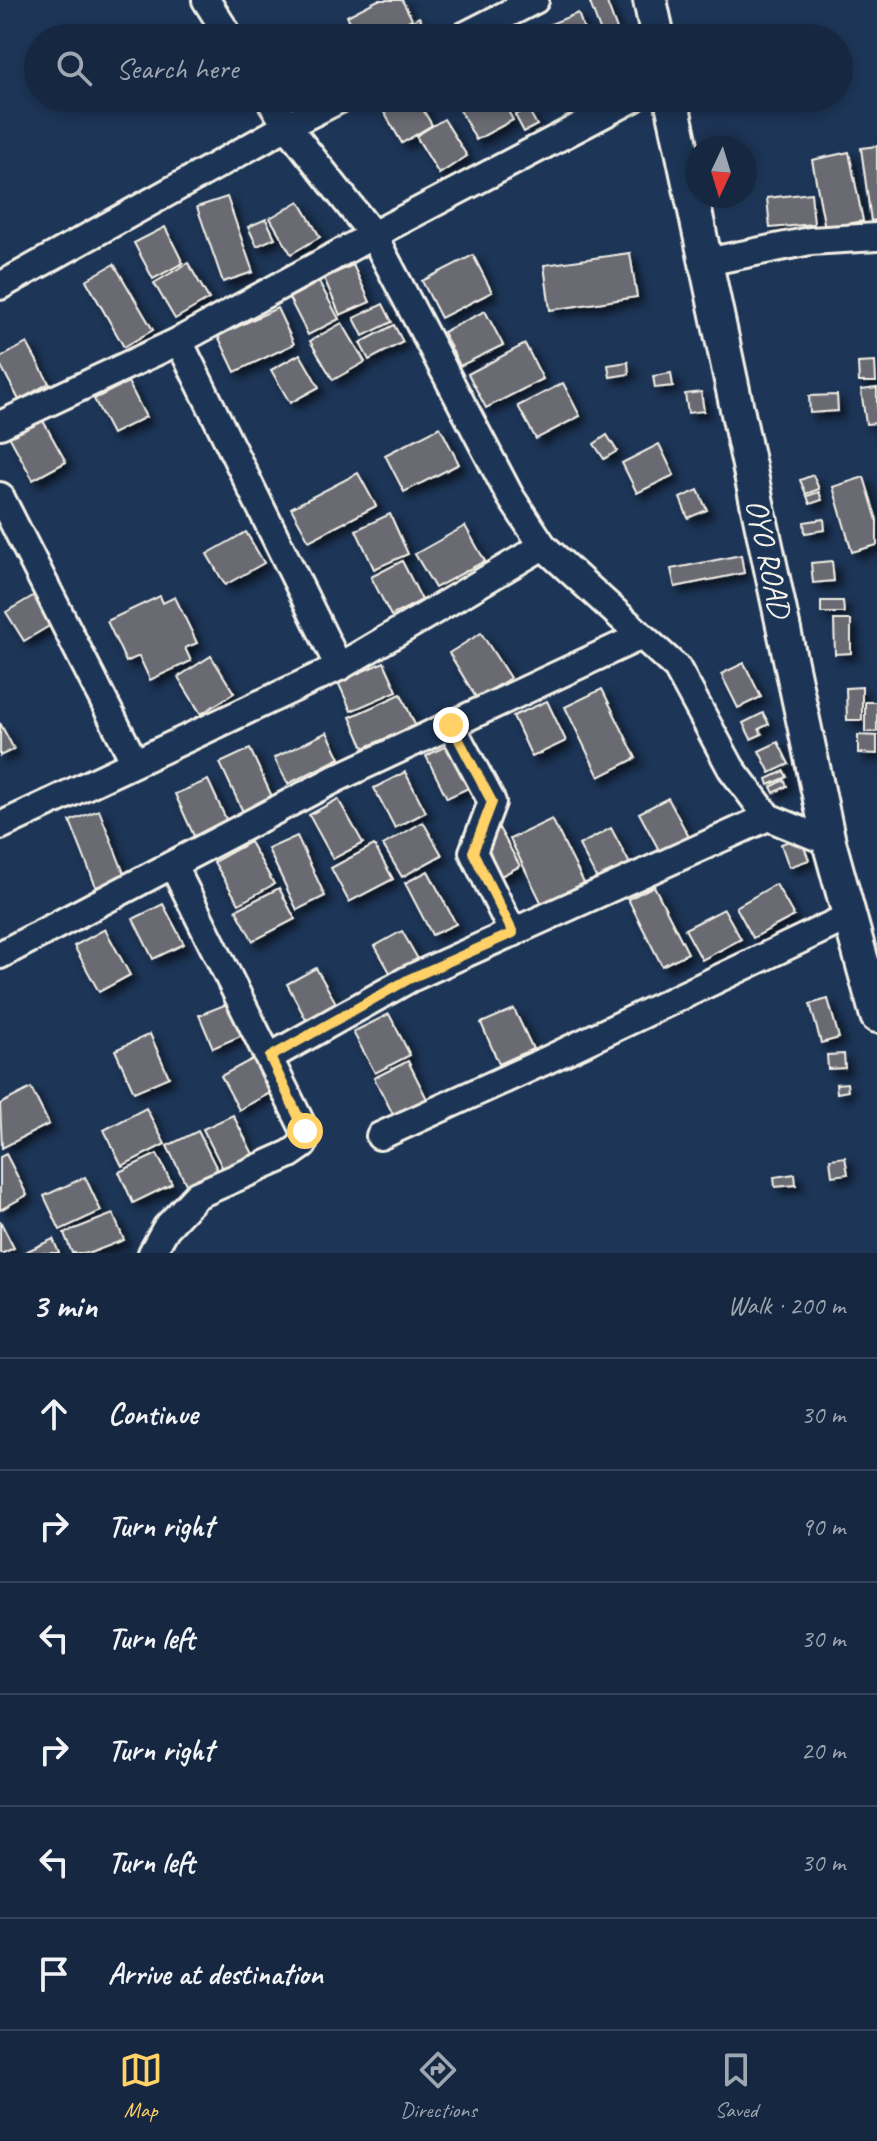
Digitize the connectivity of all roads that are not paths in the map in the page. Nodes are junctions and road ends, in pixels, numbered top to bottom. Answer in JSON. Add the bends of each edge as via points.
{"nodes":[{"id":1,"x":206,"y":0,"type":"edge"},
{"id":2,"x":535,"y":0,"type":"edge"},
{"id":3,"x":650,"y":0,"type":"edge"},
{"id":4,"x":221,"y":24,"type":"edge"},
{"id":5,"x":488,"y":24,"type":"edge"},
{"id":6,"x":655,"y":24,"type":"edge"},
{"id":7,"x":278,"y":112,"type":"edge"},
{"id":8,"x":314,"y":112,"type":"edge"},
{"id":9,"x":607,"y":112,"type":"edge"},
{"id":10,"x":674,"y":112,"type":"edge"},
{"id":11,"x":287,"y":126,"type":"junction"},
{"id":12,"x":373,"y":235,"type":"junction"},
{"id":13,"x":877,"y":237,"type":"edge"},
{"id":14,"x":706,"y":262,"type":"junction"},
{"id":15,"x":0,"y":286,"type":"edge"},
{"id":16,"x":179,"y":341,"type":"junction"},
{"id":17,"x":0,"y":425,"type":"edge"},
{"id":18,"x":0,"y":496,"type":"edge"},
{"id":19,"x":543,"y":546,"type":"junction"},
{"id":20,"x":641,"y":636,"type":"junction"},
{"id":21,"x":339,"y":667,"type":"junction"},
{"id":22,"x":451,"y":725,"type":"junction"},
{"id":23,"x":134,"y":761,"type":"junction"},
{"id":24,"x":768,"y":817,"type":"junction"},
{"id":25,"x":0,"y":826,"type":"edge"},
{"id":26,"x":829,"y":842,"type":"junction"},
{"id":27,"x":173,"y":865,"type":"junction"},
{"id":28,"x":850,"y":916,"type":"junction"},
{"id":29,"x":513,"y":933,"type":"junction"},
{"id":30,"x":0,"y":955,"type":"edge"},
{"id":31,"x":877,"y":1016,"type":"edge"},
{"id":32,"x":270,"y":1057,"type":"junction"},
{"id":33,"x":380,"y":1136,"type":"dead end"},
{"id":34,"x":152,"y":1253,"type":"edge"}],
"edges":[{"from":1,"to":4,"type":"street"},
{"from":2,"to":5,"type":"street"},
{"from":3,"to":6,"type":"street"},
{"from":7,"to":11,"type":"street"},
{"from":8,"to":11,"type":"street"},
{"from":9,"to":12,"type":"street"},
{"from":10,"to":14,"type":"street","name":"OYO ROAD"},
{"from":11,"to":12,"type":"street"},
{"from":11,"to":15,"type":"street"},
{"from":12,"to":16,"type":"street"},
{"from":12,"to":19,"type":"street","via":[[510,496]]},
{"from":13,"to":14,"type":"street","via":[[810,241]]},
{"from":14,"to":26,"type":"street","name":"OYO ROAD"},
{"from":16,"to":17,"type":"street"},
{"from":16,"to":21,"type":"street"},
{"from":18,"to":23,"type":"street"},
{"from":19,"to":20,"type":"street"},
{"from":19,"to":21,"type":"street"},
{"from":20,"to":22,"type":"street"},
{"from":20,"to":24,"type":"street","via":[[677,668],[731,768]]},
{"from":21,"to":23,"type":"street"},
{"from":22,"to":27,"type":"street"},
{"from":22,"to":29,"type":"street","via":[[492,802],[473,852]]},
{"from":23,"to":25,"type":"street"},
{"from":24,"to":26,"type":"street"},
{"from":24,"to":29,"type":"street"},
{"from":26,"to":28,"type":"street","name":"OYO ROAD"},
{"from":27,"to":30,"type":"street"},
{"from":27,"to":32,"type":"street"},
{"from":28,"to":31,"type":"street","name":"OYO ROAD"},
{"from":28,"to":33,"type":"street"},
{"from":29,"to":32,"type":"street","via":[[409,979]]},
{"from":32,"to":34,"type":"street","via":[[305,1131],[303,1145],[197,1195],[166,1228]]}]}
